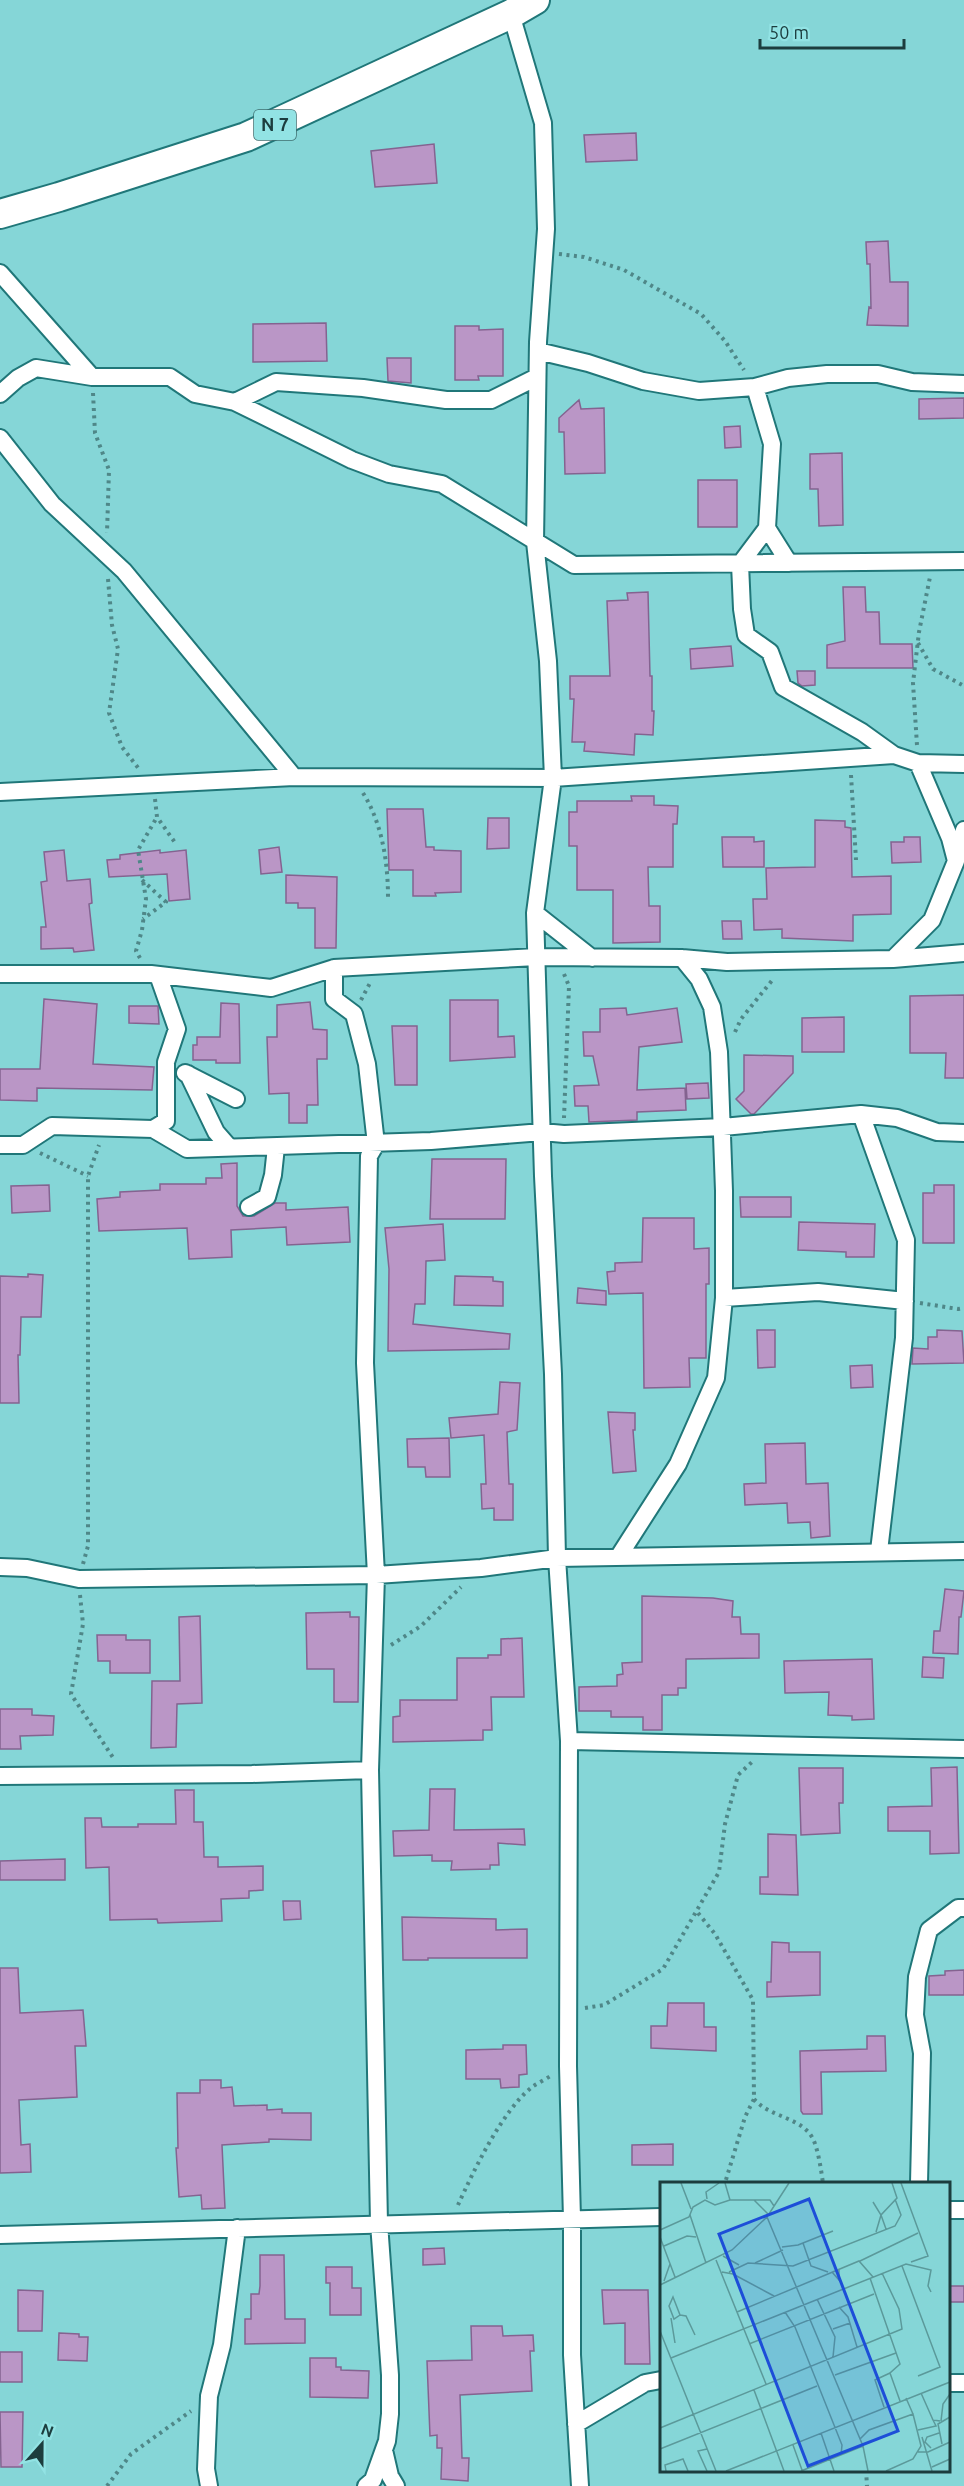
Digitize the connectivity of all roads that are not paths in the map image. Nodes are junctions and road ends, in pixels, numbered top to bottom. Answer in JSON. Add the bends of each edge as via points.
{"nodes":[{"id":1,"x":527,"y":4,"type":"edge"},
{"id":2,"x":0,"y":214,"type":"edge"},
{"id":3,"x":0,"y":273,"type":"edge"},
{"id":4,"x":538,"y":351,"type":"junction"},
{"id":5,"x":92,"y":377,"type":"junction"},
{"id":6,"x":537,"y":377,"type":"junction"},
{"id":7,"x":964,"y":384,"type":"edge"},
{"id":8,"x":755,"y":387,"type":"junction"},
{"id":9,"x":0,"y":394,"type":"edge"},
{"id":10,"x":235,"y":402,"type":"junction"},
{"id":11,"x":0,"y":438,"type":"edge"},
{"id":12,"x":767,"y":528,"type":"junction"},
{"id":13,"x":535,"y":542,"type":"junction"},
{"id":14,"x":964,"y":561,"type":"edge"},
{"id":15,"x":789,"y":563,"type":"junction"},
{"id":16,"x":740,"y":564,"type":"junction"},
{"id":17,"x":894,"y":755,"type":"junction"},
{"id":18,"x":918,"y":763,"type":"junction"},
{"id":19,"x":964,"y":765,"type":"edge"},
{"id":20,"x":294,"y":777,"type":"junction"},
{"id":21,"x":553,"y":778,"type":"junction"},
{"id":22,"x":0,"y":792,"type":"edge"},
{"id":23,"x":964,"y":830,"type":"edge"},
{"id":24,"x":956,"y":861,"type":"junction"},
{"id":25,"x":535,"y":913,"type":"junction"},
{"id":26,"x":964,"y":953,"type":"edge"},
{"id":27,"x":537,"y":957,"type":"junction"},
{"id":28,"x":592,"y":957,"type":"junction"},
{"id":29,"x":682,"y":958,"type":"junction"},
{"id":30,"x":893,"y":959,"type":"junction"},
{"id":31,"x":334,"y":968,"type":"junction"},
{"id":32,"x":0,"y":974,"type":"edge"},
{"id":33,"x":154,"y":975,"type":"junction"},
{"id":34,"x":166,"y":1062,"type":"junction"},
{"id":35,"x":188,"y":1074,"type":"junction"},
{"id":36,"x":236,"y":1099,"type":"dead end"},
{"id":37,"x":861,"y":1114,"type":"junction"},
{"id":38,"x":723,"y":1127,"type":"junction"},
{"id":39,"x":153,"y":1129,"type":"junction"},
{"id":40,"x":542,"y":1132,"type":"junction"},
{"id":41,"x":964,"y":1132,"type":"edge"},
{"id":42,"x":376,"y":1143,"type":"junction"},
{"id":43,"x":0,"y":1145,"type":"edge"},
{"id":44,"x":276,"y":1147,"type":"junction"},
{"id":45,"x":230,"y":1148,"type":"junction"},
{"id":46,"x":249,"y":1207,"type":"dead end"},
{"id":47,"x":724,"y":1298,"type":"junction"},
{"id":48,"x":905,"y":1301,"type":"junction"},
{"id":49,"x":879,"y":1551,"type":"junction"},
{"id":50,"x":964,"y":1551,"type":"edge"},
{"id":51,"x":619,"y":1556,"type":"junction"},
{"id":52,"x":557,"y":1558,"type":"junction"},
{"id":53,"x":0,"y":1567,"type":"edge"},
{"id":54,"x":376,"y":1575,"type":"junction"},
{"id":55,"x":569,"y":1742,"type":"junction"},
{"id":56,"x":964,"y":1749,"type":"edge"},
{"id":57,"x":370,"y":1770,"type":"junction"},
{"id":58,"x":0,"y":1776,"type":"edge"},
{"id":59,"x":964,"y":1908,"type":"edge"},
{"id":60,"x":920,"y":2182,"type":"edge"},
{"id":61,"x":660,"y":2217,"type":"edge"},
{"id":62,"x":572,"y":2219,"type":"junction"},
{"id":63,"x":378,"y":2223,"type":"junction"},
{"id":64,"x":237,"y":2228,"type":"junction"},
{"id":65,"x":0,"y":2235,"type":"edge"},
{"id":66,"x":660,"y":2380,"type":"edge"},
{"id":67,"x":576,"y":2424,"type":"junction"},
{"id":68,"x":384,"y":2449,"type":"junction"},
{"id":69,"x":209,"y":2486,"type":"edge"},
{"id":70,"x":366,"y":2486,"type":"edge"},
{"id":71,"x":396,"y":2486,"type":"edge"},
{"id":72,"x":580,"y":2486,"type":"edge"}],
"edges":[{"from":1,"to":2,"type":"highway","number":"N 7","via":[[246,137]]},
{"from":1,"to":4,"type":"street","via":[[543,123],[546,229]]},
{"from":3,"to":5,"type":"street"},
{"from":4,"to":6,"type":"street"},
{"from":4,"to":8,"type":"street","via":[[643,381],[699,391]]},
{"from":5,"to":9,"type":"street","via":[[36,368]]},
{"from":5,"to":10,"type":"street","via":[[170,377],[195,394]]},
{"from":6,"to":10,"type":"street","via":[[491,400],[446,400],[363,388],[276,382]]},
{"from":6,"to":13,"type":"street"},
{"from":7,"to":8,"type":"street","via":[[912,382],[878,374],[827,374]]},
{"from":8,"to":12,"type":"street","via":[[772,444]]},
{"from":10,"to":13,"type":"street","via":[[352,460],[389,474],[442,484]]},
{"from":11,"to":20,"type":"street","via":[[52,504],[124,571]]},
{"from":12,"to":15,"type":"street"},
{"from":12,"to":16,"type":"street"},
{"from":13,"to":16,"type":"street","via":[[574,566]]},
{"from":13,"to":21,"type":"street","via":[[548,661]]},
{"from":14,"to":15,"type":"street"},
{"from":15,"to":16,"type":"street"},
{"from":16,"to":17,"type":"street","via":[[746,635],[770,652],[783,687]]},
{"from":17,"to":18,"type":"street"},
{"from":17,"to":21,"type":"street"},
{"from":18,"to":19,"type":"street"},
{"from":18,"to":24,"type":"street"},
{"from":20,"to":21,"type":"street"},
{"from":20,"to":22,"type":"street"},
{"from":21,"to":25,"type":"street"},
{"from":23,"to":24,"type":"street"},
{"from":24,"to":30,"type":"street","via":[[932,920]]},
{"from":25,"to":27,"type":"street"},
{"from":25,"to":28,"type":"street"},
{"from":26,"to":30,"type":"street"},
{"from":27,"to":28,"type":"street"},
{"from":27,"to":31,"type":"street"},
{"from":27,"to":40,"type":"street"},
{"from":28,"to":29,"type":"street"},
{"from":29,"to":30,"type":"street","via":[[727,962]]},
{"from":29,"to":38,"type":"street","via":[[699,979],[712,1007]]},
{"from":31,"to":33,"type":"street","via":[[271,988]]},
{"from":31,"to":42,"type":"street","via":[[334,999],[355,1017],[367,1064]]},
{"from":32,"to":33,"type":"street"},
{"from":33,"to":34,"type":"street","via":[[177,1029]]},
{"from":34,"to":35,"type":"street"},
{"from":34,"to":39,"type":"street","via":[[166,1121]]},
{"from":35,"to":36,"type":"street"},
{"from":35,"to":45,"type":"street","via":[[216,1132]]},
{"from":37,"to":38,"type":"street"},
{"from":37,"to":41,"type":"street","via":[[897,1118],[937,1132]]},
{"from":37,"to":48,"type":"street","via":[[906,1240]]},
{"from":38,"to":40,"type":"street"},
{"from":38,"to":47,"type":"street"},
{"from":39,"to":43,"type":"street","via":[[52,1126],[23,1145]]},
{"from":39,"to":45,"type":"street","via":[[187,1149]]},
{"from":40,"to":42,"type":"street"},
{"from":40,"to":52,"type":"street","via":[[554,1374]]},
{"from":42,"to":44,"type":"street"},
{"from":42,"to":54,"type":"street","via":[[369,1156],[365,1363]]},
{"from":44,"to":45,"type":"street"},
{"from":44,"to":46,"type":"street","via":[[267,1197]]},
{"from":47,"to":48,"type":"street","via":[[818,1292]]},
{"from":47,"to":51,"type":"street","via":[[716,1378],[678,1464]]},
{"from":48,"to":49,"type":"street"},
{"from":49,"to":50,"type":"street"},
{"from":49,"to":51,"type":"street"},
{"from":51,"to":52,"type":"street"},
{"from":52,"to":54,"type":"street"},
{"from":52,"to":55,"type":"street"},
{"from":53,"to":54,"type":"street","via":[[27,1568],[79,1579]]},
{"from":54,"to":57,"type":"street"},
{"from":55,"to":56,"type":"street"},
{"from":55,"to":62,"type":"street","via":[[568,2066]]},
{"from":57,"to":58,"type":"street"},
{"from":57,"to":63,"type":"street"},
{"from":59,"to":60,"type":"street","via":[[958,1908],[929,1930],[917,1977],[915,2015],[922,2053]]},
{"from":61,"to":62,"type":"street"},
{"from":62,"to":63,"type":"street"},
{"from":62,"to":67,"type":"street"},
{"from":63,"to":64,"type":"street"},
{"from":63,"to":68,"type":"street","via":[[390,2375],[390,2414]]},
{"from":64,"to":65,"type":"street"},
{"from":64,"to":69,"type":"street","via":[[222,2345],[209,2396]]},
{"from":66,"to":67,"type":"street","via":[[645,2383]]},
{"from":67,"to":72,"type":"street"},
{"from":68,"to":70,"type":"street","via":[[373,2480]]},
{"from":68,"to":71,"type":"street"}]}
